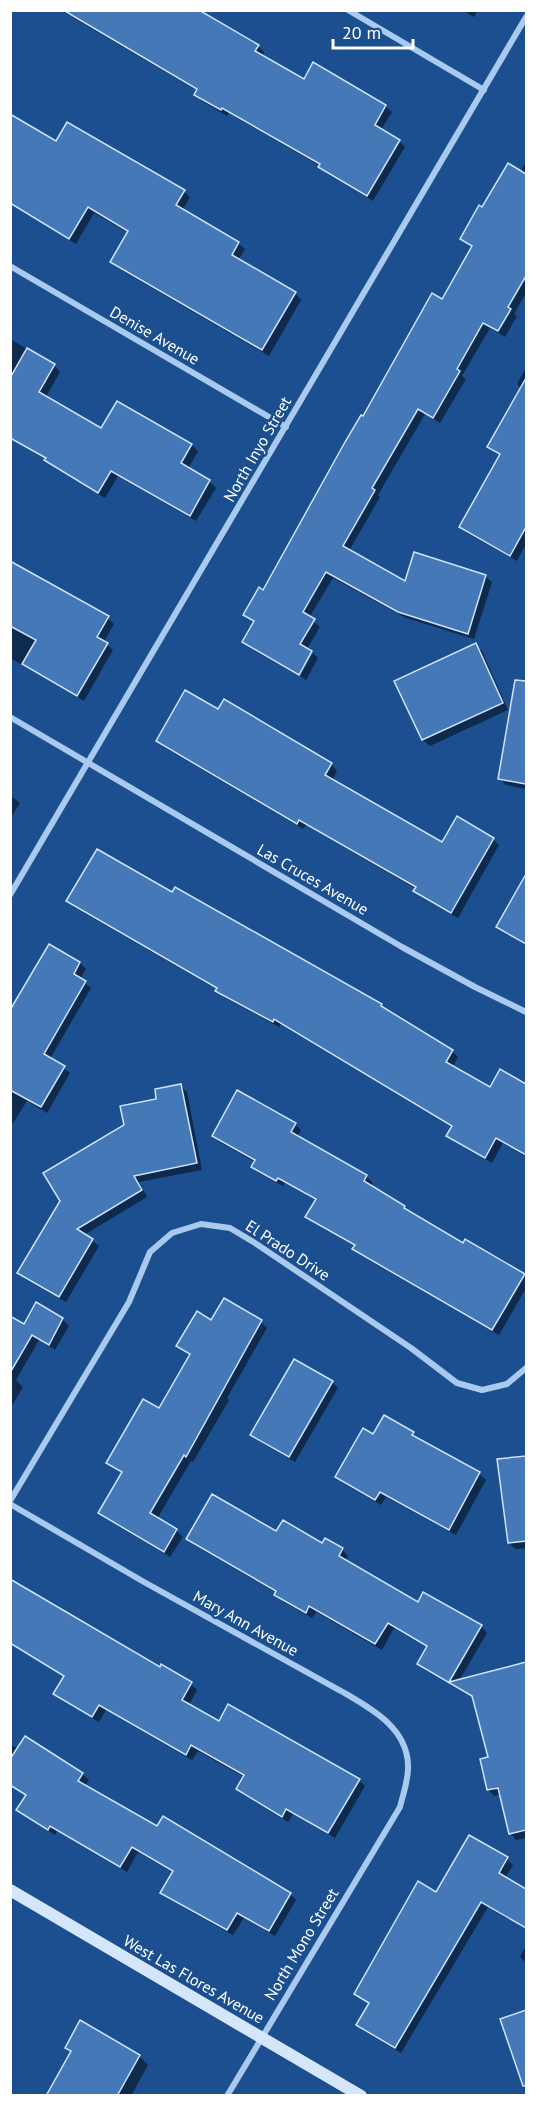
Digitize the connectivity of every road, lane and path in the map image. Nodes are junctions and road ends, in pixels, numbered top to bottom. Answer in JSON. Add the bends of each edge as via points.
{"nodes":[{"id":1,"x":348,"y":10,"type":"edge"},
{"id":2,"x":526,"y":17,"type":"edge"},
{"id":3,"x":483,"y":90,"type":"junction"},
{"id":4,"x":10,"y":266,"type":"edge"},
{"id":5,"x":286,"y":427,"type":"junction"},
{"id":6,"x":10,"y":717,"type":"edge"},
{"id":7,"x":88,"y":763,"type":"junction"},
{"id":8,"x":10,"y":896,"type":"edge"},
{"id":9,"x":526,"y":1012,"type":"edge"},
{"id":10,"x":526,"y":1368,"type":"edge"},
{"id":11,"x":10,"y":1503,"type":"edge"},
{"id":12,"x":400,"y":1807,"type":"joint"},
{"id":13,"x":10,"y":1890,"type":"edge"},
{"id":14,"x":261,"y":2037,"type":"junction"},
{"id":15,"x":227,"y":2096,"type":"edge"},
{"id":16,"x":361,"y":2096,"type":"edge"}],
"edges":[{"from":1,"to":3,"type":"street"},
{"from":2,"to":3,"type":"street","name":"North Inyo Street"},
{"from":3,"to":5,"type":"street","name":"North Inyo Street"},
{"from":4,"to":5,"type":"street","name":"Denise Avenue"},
{"from":5,"to":7,"type":"street","name":"North Inyo Street"},
{"from":6,"to":7,"type":"street","name":"Las Cruces Avenue"},
{"from":7,"to":8,"type":"street","name":"North Inyo Street"},
{"from":7,"to":9,"type":"street","name":"Las Cruces Avenue","via":[[402,947]]},
{"from":10,"to":11,"type":"street","name":"El Prado Drive","via":[[507,1384],[482,1390],[457,1383],[255,1243],[230,1228],[201,1224],[172,1233],[150,1252],[129,1302]]},
{"from":11,"to":12,"type":"street","name":"Mary Ann Avenue","via":[[369,1708],[395,1729],[404,1744],[408,1765]]},
{"from":12,"to":14,"type":"street","name":"North Mono Street"},
{"from":13,"to":14,"type":"street","name":"West Las Flores Avenue"},
{"from":14,"to":15,"type":"street","name":"North Mono Street"},
{"from":14,"to":16,"type":"street","name":"West Las Flores Avenue"}]}
